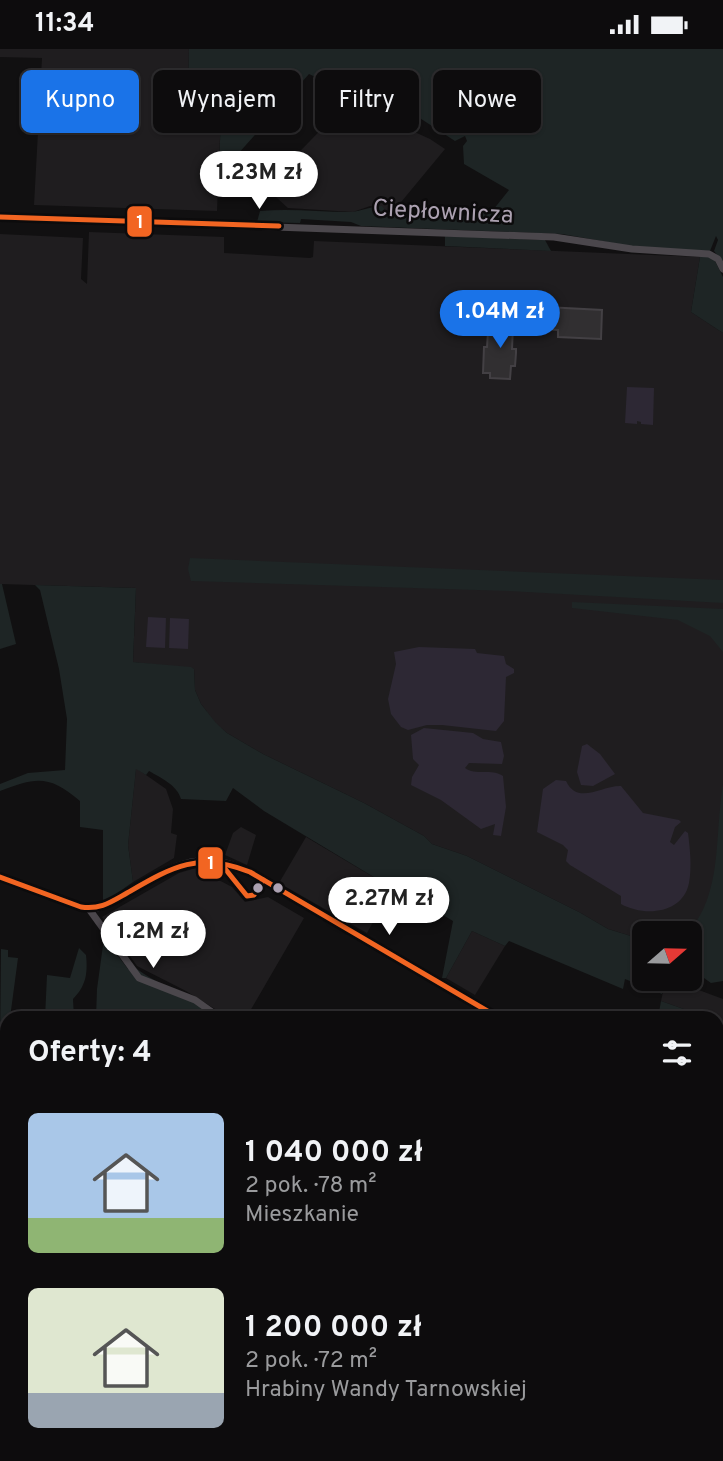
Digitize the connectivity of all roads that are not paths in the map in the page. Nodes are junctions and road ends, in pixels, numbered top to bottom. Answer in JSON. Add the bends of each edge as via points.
{"nodes":[{"id":1,"x":0,"y":217,"type":"edge"},
{"id":2,"x":723,"y":269,"type":"edge"},
{"id":3,"x":0,"y":877,"type":"edge"},
{"id":4,"x":89,"y":909,"type":"junction"},
{"id":5,"x":210,"y":1011,"type":"edge"},
{"id":6,"x":488,"y":1011,"type":"edge"}],
"edges":[{"from":1,"to":2,"type":"street","name":"Ciepłownicza","via":[[554,237],[709,254]]},
{"from":3,"to":4,"type":"street"},
{"from":4,"to":5,"type":"street","via":[[139,978]]},
{"from":4,"to":6,"type":"street","via":[[184,863],[223,861]]}]}
